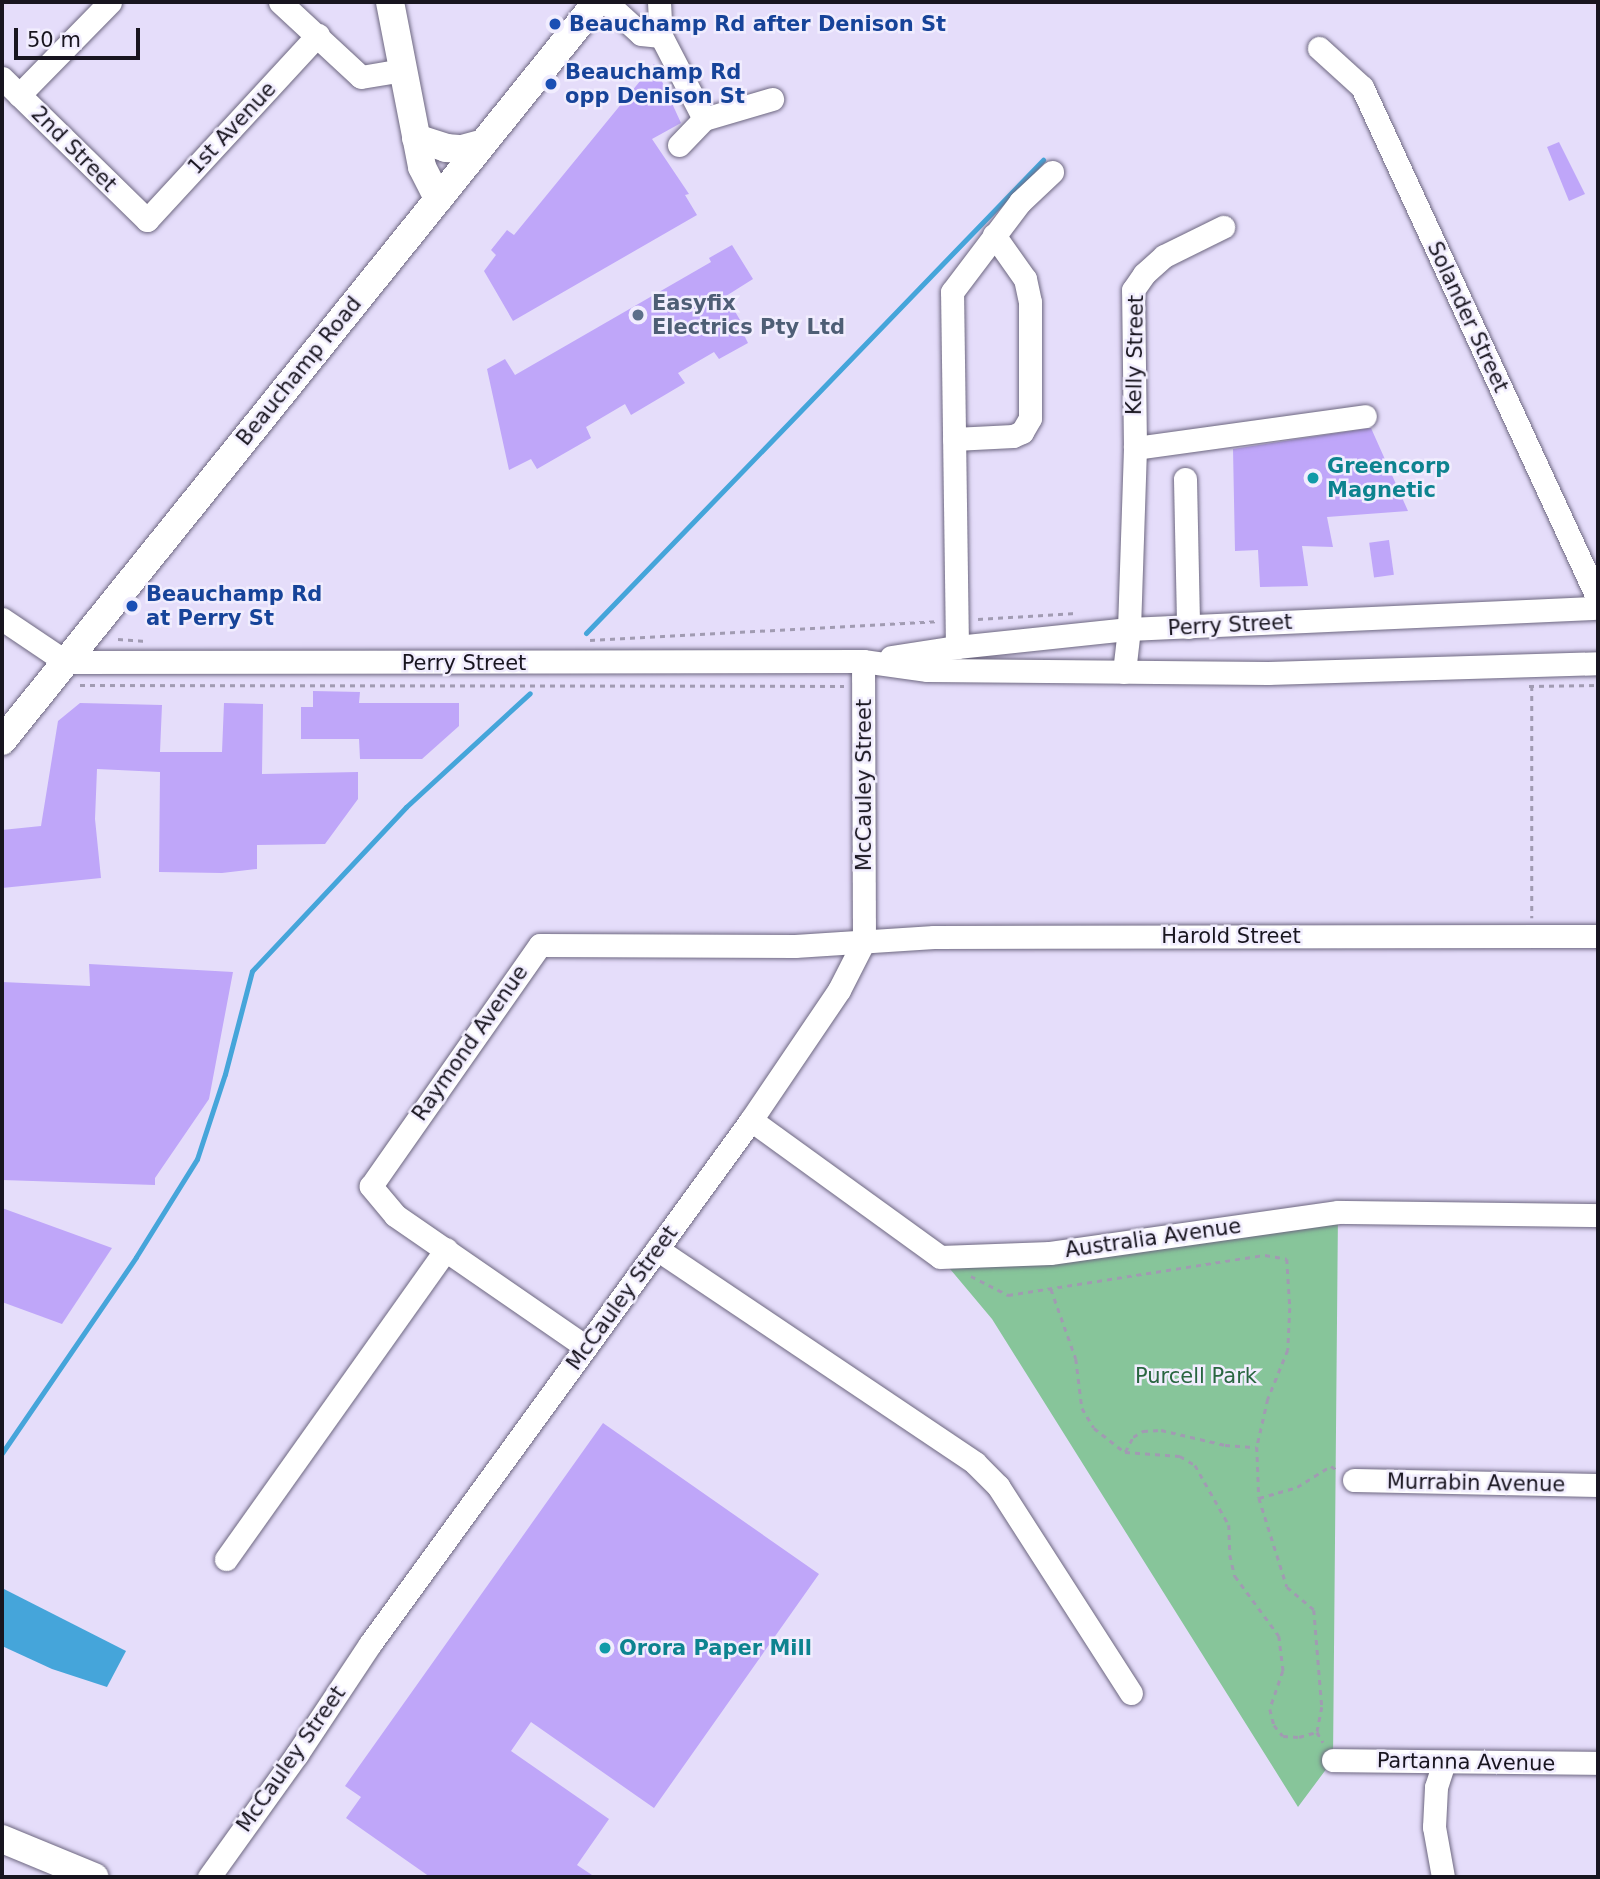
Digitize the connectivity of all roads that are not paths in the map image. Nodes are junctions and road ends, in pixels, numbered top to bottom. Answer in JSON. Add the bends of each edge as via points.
{"nodes":[{"id":1,"x":110,"y":2,"type":"edge"},
{"id":2,"x":280,"y":2,"type":"edge"},
{"id":3,"x":390,"y":2,"type":"edge"},
{"id":4,"x":597,"y":2,"type":"edge"},
{"id":5,"x":606,"y":2,"type":"edge"},
{"id":6,"x":659,"y":2,"type":"edge"},
{"id":7,"x":318,"y":35,"type":"junction"},
{"id":8,"x":661,"y":36,"type":"junction"},
{"id":9,"x":1319,"y":48,"type":"dead end"},
{"id":10,"x":640,"y":51,"type":"dead end"},
{"id":11,"x":403,"y":70,"type":"junction"},
{"id":12,"x":2,"y":78,"type":"edge"},
{"id":13,"x":19,"y":94,"type":"junction"},
{"id":14,"x":772,"y":99,"type":"dead end"},
{"id":15,"x":704,"y":119,"type":"junction"},
{"id":16,"x":416,"y":138,"type":"junction"},
{"id":17,"x":481,"y":144,"type":"junction"},
{"id":18,"x":679,"y":145,"type":"dead end"},
{"id":19,"x":1052,"y":172,"type":"dead end"},
{"id":20,"x":438,"y":199,"type":"junction"},
{"id":21,"x":147,"y":220,"type":"joint"},
{"id":22,"x":1223,"y":227,"type":"dead end"},
{"id":23,"x":994,"y":235,"type":"junction"},
{"id":24,"x":1365,"y":416,"type":"dead end"},
{"id":25,"x":954,"y":439,"type":"junction"},
{"id":26,"x":1135,"y":448,"type":"junction"},
{"id":27,"x":1185,"y":479,"type":"dead end"},
{"id":28,"x":1598,"y":599,"type":"edge"},
{"id":29,"x":1598,"y":608,"type":"edge"},
{"id":30,"x":2,"y":619,"type":"edge"},
{"id":31,"x":1188,"y":627,"type":"junction"},
{"id":32,"x":1129,"y":629,"type":"junction"},
{"id":33,"x":957,"y":647,"type":"junction"},
{"id":34,"x":863,"y":661,"type":"junction"},
{"id":35,"x":1598,"y":663,"type":"edge"},
{"id":36,"x":1124,"y":672,"type":"junction"},
{"id":37,"x":73,"y":673,"type":"junction"},
{"id":38,"x":2,"y":741,"type":"edge"},
{"id":39,"x":1598,"y":936,"type":"edge"},
{"id":40,"x":864,"y":941,"type":"junction"},
{"id":41,"x":751,"y":1120,"type":"junction"},
{"id":42,"x":1598,"y":1215,"type":"edge"},
{"id":43,"x":446,"y":1249,"type":"junction"},
{"id":44,"x":657,"y":1250,"type":"junction"},
{"id":45,"x":586,"y":1347,"type":"junction"},
{"id":46,"x":1354,"y":1480,"type":"road end"},
{"id":47,"x":1598,"y":1485,"type":"edge"},
{"id":48,"x":226,"y":1559,"type":"dead end"},
{"id":49,"x":1130,"y":1693,"type":"dead end"},
{"id":50,"x":1333,"y":1760,"type":"road end"},
{"id":51,"x":1444,"y":1762,"type":"junction"},
{"id":52,"x":1598,"y":1763,"type":"edge"},
{"id":53,"x":2,"y":1839,"type":"edge"},
{"id":54,"x":94,"y":1877,"type":"edge"},
{"id":55,"x":209,"y":1877,"type":"edge"},
{"id":56,"x":1443,"y":1877,"type":"edge"}],
"edges":[{"from":1,"to":13,"type":"street"},
{"from":2,"to":7,"type":"street"},
{"from":3,"to":11,"type":"main road"},
{"from":4,"to":17,"type":"main road","name":"Beauchamp Road"},
{"from":5,"to":8,"type":"street","via":[[641,34]]},
{"from":6,"to":8,"type":"street"},
{"from":7,"to":11,"type":"street","via":[[361,77]]},
{"from":7,"to":21,"type":"street","name":"1st Avenue"},
{"from":8,"to":10,"type":"street"},
{"from":8,"to":15,"type":"street"},
{"from":9,"to":28,"type":"street","name":"Solander Street","via":[[1362,87]]},
{"from":11,"to":16,"type":"main road"},
{"from":12,"to":13,"type":"street","name":"2nd Street"},
{"from":13,"to":21,"type":"street","name":"2nd Street"},
{"from":14,"to":15,"type":"street"},
{"from":15,"to":18,"type":"street"},
{"from":16,"to":17,"type":"main road","via":[[446,148]]},
{"from":16,"to":20,"type":"main road","via":[[422,167]]},
{"from":17,"to":20,"type":"main road","name":"Beauchamp Road"},
{"from":19,"to":23,"type":"street"},
{"from":20,"to":37,"type":"main road","name":"Beauchamp Road"},
{"from":22,"to":26,"type":"street","name":"Kelly Street","via":[[1164,256],[1133,290]]},
{"from":23,"to":25,"type":"street","via":[[952,292]]},
{"from":23,"to":25,"type":"street","via":[[1025,279],[1030,302],[1030,418],[1022,432],[1013,436]]},
{"from":24,"to":26,"type":"street","name":"Kelly Street"},
{"from":25,"to":33,"type":"street"},
{"from":26,"to":32,"type":"street","name":"Kelly Street"},
{"from":27,"to":31,"type":"street"},
{"from":29,"to":31,"type":"street","name":"Perry Street"},
{"from":30,"to":37,"type":"street"},
{"from":31,"to":32,"type":"street","name":"Perry Street"},
{"from":32,"to":33,"type":"street","name":"Perry Street"},
{"from":32,"to":36,"type":"street","name":"Kelly Street"},
{"from":33,"to":34,"type":"street","name":"Perry Street"},
{"from":34,"to":36,"type":"street","name":"Perry Street","via":[[927,670]]},
{"from":34,"to":37,"type":"street","name":"Perry Street"},
{"from":34,"to":40,"type":"street","name":"McCauley Street"},
{"from":35,"to":36,"type":"street","name":"Perry Street","via":[[1268,673]]},
{"from":37,"to":38,"type":"main road","name":"Beauchamp Road"},
{"from":39,"to":40,"type":"street","name":"Harold Street","via":[[934,937]]},
{"from":40,"to":41,"type":"street","name":"McCauley Street","via":[[839,990]]},
{"from":40,"to":43,"type":"street","name":"Raymond Avenue","via":[[795,946],[540,945],[371,1186],[395,1214]]},
{"from":41,"to":42,"type":"street","name":"Australia Avenue","via":[[940,1256],[1050,1253],[1338,1212]]},
{"from":41,"to":44,"type":"street","name":"McCauley Street"},
{"from":43,"to":45,"type":"street","name":"Raymond Avenue"},
{"from":43,"to":48,"type":"street"},
{"from":44,"to":45,"type":"street","name":"McCauley Street"},
{"from":44,"to":49,"type":"street","via":[[975,1463],[998,1486]]},
{"from":45,"to":55,"type":"street","name":"McCauley Street","via":[[370,1644]]},
{"from":46,"to":47,"type":"street","name":"Murrabin Avenue"},
{"from":50,"to":51,"type":"street","name":"Partanna Avenue"},
{"from":51,"to":52,"type":"street","name":"Partanna Avenue"},
{"from":51,"to":56,"type":"street","via":[[1436,1787],[1434,1828]]},
{"from":53,"to":54,"type":"main road"}]}
